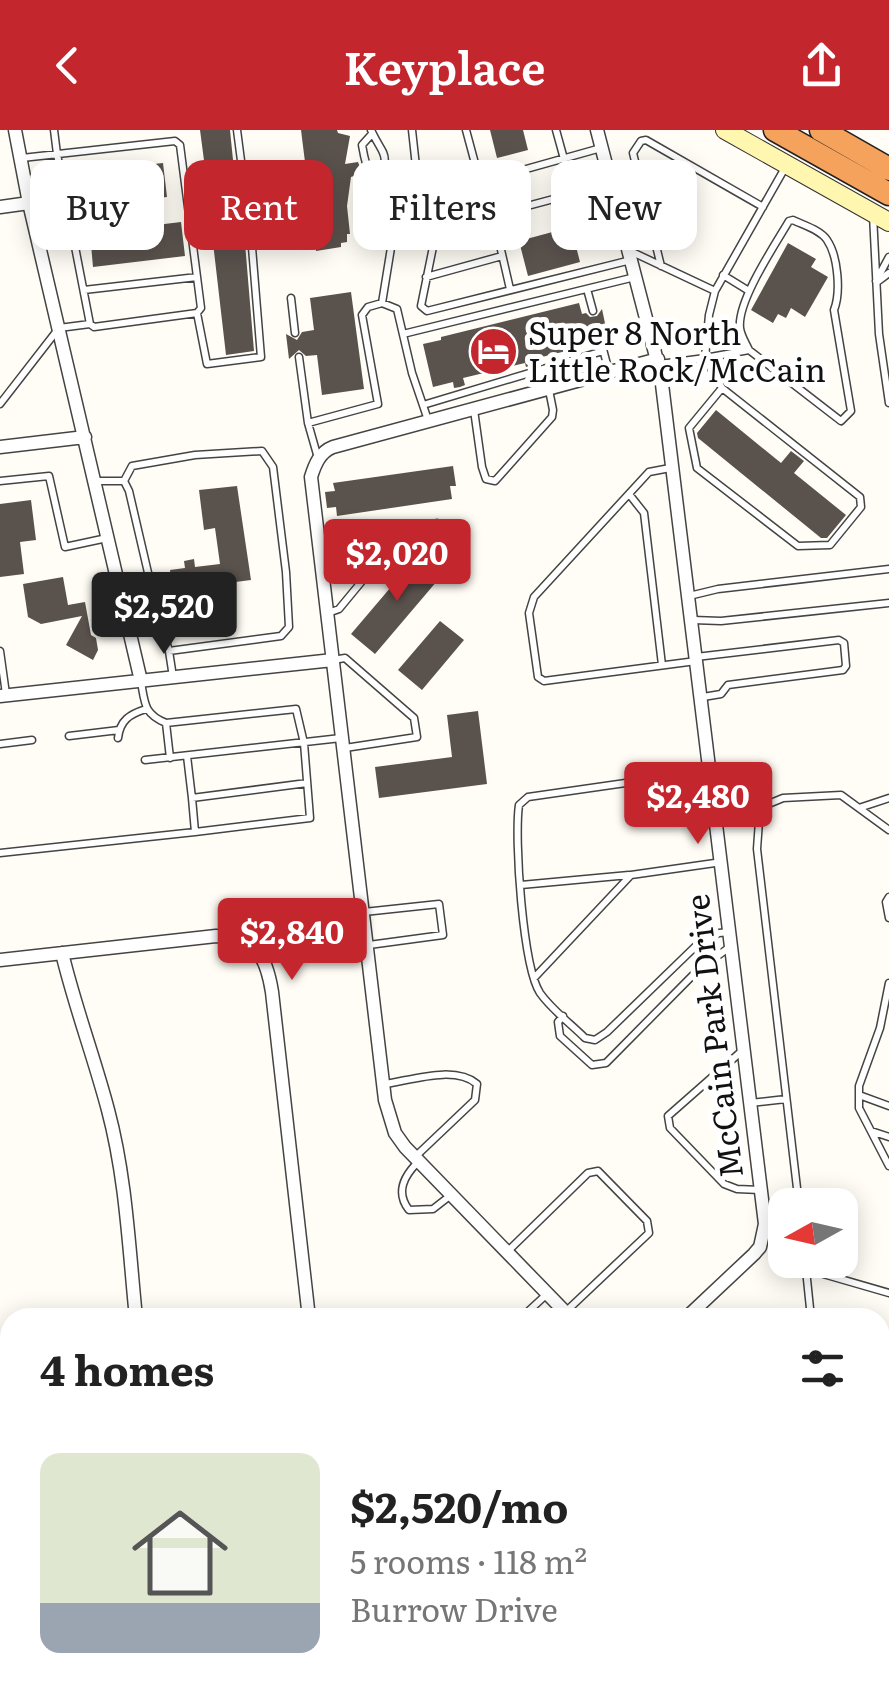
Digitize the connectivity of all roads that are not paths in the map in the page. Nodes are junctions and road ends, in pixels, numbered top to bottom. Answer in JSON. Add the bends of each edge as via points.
{"nodes":[{"id":1,"x":15,"y":130,"type":"edge"},
{"id":2,"x":54,"y":130,"type":"edge"},
{"id":3,"x":176,"y":130,"type":"edge"},
{"id":4,"x":237,"y":130,"type":"edge"},
{"id":5,"x":412,"y":130,"type":"edge"},
{"id":6,"x":466,"y":130,"type":"edge"},
{"id":7,"x":556,"y":130,"type":"edge"},
{"id":8,"x":597,"y":130,"type":"edge"},
{"id":9,"x":725,"y":130,"type":"edge"},
{"id":10,"x":775,"y":130,"type":"edge"},
{"id":11,"x":821,"y":130,"type":"edge"},
{"id":12,"x":371,"y":132,"type":"edge"},
{"id":13,"x":178,"y":144,"type":"junction"},
{"id":14,"x":602,"y":148,"type":"junction"},
{"id":15,"x":57,"y":154,"type":"junction"},
{"id":16,"x":20,"y":158,"type":"junction"},
{"id":17,"x":564,"y":158,"type":"junction"},
{"id":18,"x":241,"y":160,"type":"edge"},
{"id":19,"x":365,"y":160,"type":"edge"},
{"id":20,"x":386,"y":160,"type":"edge"},
{"id":21,"x":415,"y":160,"type":"edge"},
{"id":22,"x":605,"y":160,"type":"edge"},
{"id":23,"x":787,"y":165,"type":"junction"},
{"id":24,"x":889,"y":169,"type":"edge"},
{"id":25,"x":184,"y":181,"type":"edge"},
{"id":26,"x":889,"y":194,"type":"edge"},
{"id":27,"x":29,"y":203,"type":"junction"},
{"id":28,"x":0,"y":206,"type":"edge"},
{"id":29,"x":763,"y":207,"type":"junction"},
{"id":30,"x":881,"y":218,"type":"edge"},
{"id":31,"x":194,"y":250,"type":"edge"},
{"id":32,"x":252,"y":250,"type":"edge"},
{"id":33,"x":391,"y":250,"type":"edge"},
{"id":34,"x":432,"y":250,"type":"edge"},
{"id":35,"x":501,"y":250,"type":"edge"},
{"id":36,"x":630,"y":250,"type":"edge"},
{"id":37,"x":631,"y":255,"type":"junction"},
{"id":38,"x":502,"y":256,"type":"junction"},
{"id":39,"x":889,"y":257,"type":"edge"},
{"id":40,"x":661,"y":266,"type":"junction"},
{"id":41,"x":889,"y":274,"type":"edge"},
{"id":42,"x":426,"y":276,"type":"junction"},
{"id":43,"x":636,"y":276,"type":"junction"},
{"id":44,"x":724,"y":276,"type":"junction"},
{"id":45,"x":197,"y":277,"type":"junction"},
{"id":46,"x":876,"y":282,"type":"junction"},
{"id":47,"x":587,"y":288,"type":"junction"},
{"id":48,"x":510,"y":289,"type":"junction"},
{"id":49,"x":84,"y":290,"type":"junction"},
{"id":50,"x":714,"y":291,"type":"junction"},
{"id":51,"x":749,"y":291,"type":"junction"},
{"id":52,"x":290,"y":298,"type":"dead end"},
{"id":53,"x":382,"y":303,"type":"junction"},
{"id":54,"x":593,"y":311,"type":"dead end"},
{"id":55,"x":197,"y":314,"type":"junction"},
{"id":56,"x":90,"y":324,"type":"junction"},
{"id":57,"x":59,"y":328,"type":"junction"},
{"id":58,"x":889,"y":329,"type":"edge"},
{"id":59,"x":598,"y":330,"type":"dead end"},
{"id":60,"x":295,"y":333,"type":"dead end"},
{"id":61,"x":403,"y":334,"type":"junction"},
{"id":62,"x":879,"y":334,"type":"junction"},
{"id":63,"x":749,"y":350,"type":"junction"},
{"id":64,"x":603,"y":351,"type":"junction"},
{"id":65,"x":299,"y":357,"type":"dead end"},
{"id":66,"x":705,"y":358,"type":"junction"},
{"id":67,"x":658,"y":362,"type":"junction"},
{"id":68,"x":609,"y":372,"type":"junction"},
{"id":69,"x":548,"y":388,"type":"junction"},
{"id":70,"x":722,"y":388,"type":"junction"},
{"id":71,"x":889,"y":398,"type":"edge"},
{"id":72,"x":0,"y":404,"type":"edge"},
{"id":73,"x":423,"y":405,"type":"junction"},
{"id":74,"x":474,"y":409,"type":"junction"},
{"id":75,"x":428,"y":421,"type":"junction"},
{"id":76,"x":308,"y":423,"type":"junction"},
{"id":77,"x":85,"y":437,"type":"junction"},
{"id":78,"x":0,"y":447,"type":"edge"},
{"id":79,"x":318,"y":459,"type":"junction"},
{"id":80,"x":672,"y":467,"type":"junction"},
{"id":81,"x":0,"y":481,"type":"edge"},
{"id":82,"x":95,"y":481,"type":"junction"},
{"id":83,"x":124,"y":481,"type":"junction"},
{"id":84,"x":629,"y":494,"type":"junction"},
{"id":85,"x":437,"y":523,"type":"dead end"},
{"id":86,"x":108,"y":538,"type":"junction"},
{"id":87,"x":317,"y":538,"type":"junction"},
{"id":88,"x":384,"y":540,"type":"junction"},
{"id":89,"x":889,"y":569,"type":"edge"},
{"id":90,"x":689,"y":596,"type":"junction"},
{"id":91,"x":889,"y":603,"type":"edge"},
{"id":92,"x":326,"y":613,"type":"junction"},
{"id":93,"x":692,"y":620,"type":"junction"},
{"id":94,"x":169,"y":650,"type":"junction"},
{"id":95,"x":0,"y":651,"type":"edge"},
{"id":96,"x":696,"y":659,"type":"junction"},
{"id":97,"x":332,"y":660,"type":"junction"},
{"id":98,"x":662,"y":666,"type":"junction"},
{"id":99,"x":174,"y":677,"type":"junction"},
{"id":100,"x":141,"y":681,"type":"junction"},
{"id":101,"x":3,"y":696,"type":"edge"},
{"id":102,"x":702,"y":697,"type":"junction"},
{"id":103,"x":146,"y":709,"type":"junction"},
{"id":104,"x":166,"y":723,"type":"junction"},
{"id":105,"x":69,"y":736,"type":"dead end"},
{"id":106,"x":32,"y":740,"type":"dead end"},
{"id":107,"x":343,"y":743,"type":"junction"},
{"id":108,"x":0,"y":744,"type":"edge"},
{"id":109,"x":304,"y":744,"type":"junction"},
{"id":110,"x":187,"y":756,"type":"junction"},
{"id":111,"x":170,"y":758,"type":"junction"},
{"id":112,"x":145,"y":760,"type":"dead end"},
{"id":113,"x":711,"y":771,"type":"junction"},
{"id":114,"x":308,"y":783,"type":"junction"},
{"id":115,"x":192,"y":798,"type":"junction"},
{"id":116,"x":889,"y":798,"type":"edge"},
{"id":117,"x":859,"y":808,"type":"junction"},
{"id":118,"x":889,"y":830,"type":"edge"},
{"id":119,"x":195,"y":832,"type":"junction"},
{"id":120,"x":0,"y":853,"type":"edge"},
{"id":121,"x":722,"y":862,"type":"junction"},
{"id":122,"x":631,"y":875,"type":"junction"},
{"id":123,"x":521,"y":886,"type":"junction"},
{"id":124,"x":889,"y":897,"type":"edge"},
{"id":125,"x":364,"y":912,"type":"junction"},
{"id":126,"x":889,"y":918,"type":"edge"},
{"id":127,"x":731,"y":939,"type":"junction"},
{"id":128,"x":368,"y":945,"type":"junction"},
{"id":129,"x":62,"y":953,"type":"junction"},
{"id":130,"x":0,"y":960,"type":"edge"},
{"id":131,"x":534,"y":978,"type":"junction"},
{"id":132,"x":889,"y":983,"type":"edge"},
{"id":133,"x":563,"y":1016,"type":"junction"},
{"id":134,"x":744,"y":1049,"type":"junction"},
{"id":135,"x":384,"y":1084,"type":"junction"},
{"id":136,"x":859,"y":1095,"type":"junction"},
{"id":137,"x":786,"y":1100,"type":"junction"},
{"id":138,"x":750,"y":1104,"type":"junction"},
{"id":139,"x":889,"y":1106,"type":"edge"},
{"id":140,"x":870,"y":1130,"type":"junction"},
{"id":141,"x":889,"y":1138,"type":"edge"},
{"id":142,"x":417,"y":1159,"type":"junction"},
{"id":143,"x":889,"y":1166,"type":"edge"},
{"id":144,"x":797,"y":1188,"type":"edge"},
{"id":145,"x":761,"y":1190,"type":"junction"},
{"id":146,"x":452,"y":1195,"type":"junction"},
{"id":147,"x":508,"y":1252,"type":"junction"},
{"id":148,"x":807,"y":1278,"type":"edge"},
{"id":149,"x":846,"y":1278,"type":"edge"},
{"id":150,"x":889,"y":1293,"type":"edge"},
{"id":151,"x":548,"y":1294,"type":"junction"},
{"id":152,"x":135,"y":1308,"type":"edge"},
{"id":153,"x":308,"y":1308,"type":"edge"},
{"id":154,"x":532,"y":1308,"type":"edge"},
{"id":155,"x":559,"y":1308,"type":"edge"},
{"id":156,"x":572,"y":1308,"type":"edge"},
{"id":157,"x":696,"y":1308,"type":"edge"},
{"id":158,"x":810,"y":1308,"type":"edge"}],
"edges":[{"from":1,"to":16,"type":"street"},
{"from":2,"to":15,"type":"lane"},
{"from":3,"to":13,"type":"lane"},
{"from":4,"to":18,"type":"lane"},
{"from":5,"to":21,"type":"lane"},
{"from":6,"to":17,"type":"lane","via":[[480,182]]},
{"from":7,"to":17,"type":"lane"},
{"from":8,"to":14,"type":"street","name":"McCain Park Drive"},
{"from":9,"to":23,"type":"main road"},
{"from":10,"to":26,"type":"highway"},
{"from":11,"to":24,"type":"highway"},
{"from":12,"to":19,"type":"lane","via":[[362,145]]},
{"from":12,"to":20,"type":"lane"},
{"from":13,"to":15,"type":"lane"},
{"from":13,"to":25,"type":"lane"},
{"from":14,"to":17,"type":"lane"},
{"from":14,"to":22,"type":"street","name":"McCain Park Drive"},
{"from":15,"to":16,"type":"lane"},
{"from":15,"to":49,"type":"lane"},
{"from":16,"to":27,"type":"street"},
{"from":23,"to":29,"type":"lane"},
{"from":23,"to":30,"type":"main road"},
{"from":27,"to":28,"type":"street"},
{"from":27,"to":57,"type":"street"},
{"from":29,"to":40,"type":"lane","via":[[641,141],[633,152]]},
{"from":29,"to":44,"type":"lane"},
{"from":30,"to":46,"type":"lane"},
{"from":31,"to":45,"type":"lane"},
{"from":32,"to":55,"type":"lane","via":[[261,357],[207,364]]},
{"from":33,"to":53,"type":"lane"},
{"from":34,"to":42,"type":"lane"},
{"from":35,"to":38,"type":"lane"},
{"from":36,"to":37,"type":"street","name":"McCain Park Drive"},
{"from":37,"to":40,"type":"lane"},
{"from":37,"to":43,"type":"street","name":"McCain Park Drive"},
{"from":37,"to":48,"type":"lane"},
{"from":38,"to":42,"type":"lane"},
{"from":38,"to":48,"type":"lane"},
{"from":39,"to":46,"type":"lane"},
{"from":40,"to":50,"type":"lane"},
{"from":41,"to":46,"type":"lane"},
{"from":42,"to":48,"type":"lane","via":[[421,300],[427,311]]},
{"from":43,"to":47,"type":"lane"},
{"from":43,"to":67,"type":"street","name":"McCain Park Drive"},
{"from":44,"to":50,"type":"lane"},
{"from":44,"to":51,"type":"lane"},
{"from":45,"to":49,"type":"lane"},
{"from":45,"to":55,"type":"lane"},
{"from":46,"to":62,"type":"lane"},
{"from":47,"to":54,"type":"lane"},
{"from":47,"to":61,"type":"lane"},
{"from":49,"to":56,"type":"lane"},
{"from":50,"to":66,"type":"lane"},
{"from":51,"to":63,"type":"lane","via":[[740,322]]},
{"from":51,"to":63,"type":"lane","via":[[789,221],[824,236],[838,273],[834,310],[851,411],[840,421]]},
{"from":52,"to":60,"type":"lane"},
{"from":53,"to":61,"type":"lane","via":[[397,309]]},
{"from":53,"to":76,"type":"lane","via":[[362,315],[378,404]]},
{"from":55,"to":56,"type":"lane"},
{"from":56,"to":57,"type":"lane"},
{"from":57,"to":72,"type":"lane"},
{"from":57,"to":77,"type":"street"},
{"from":58,"to":62,"type":"lane"},
{"from":59,"to":64,"type":"lane"},
{"from":61,"to":73,"type":"lane"},
{"from":62,"to":71,"type":"lane"},
{"from":63,"to":66,"type":"lane"},
{"from":64,"to":68,"type":"lane"},
{"from":64,"to":73,"type":"lane"},
{"from":65,"to":76,"type":"lane"},
{"from":66,"to":67,"type":"lane"},
{"from":66,"to":70,"type":"lane"},
{"from":67,"to":68,"type":"street"},
{"from":67,"to":80,"type":"street","name":"McCain Park Drive"},
{"from":68,"to":69,"type":"street"},
{"from":69,"to":74,"type":"street"},
{"from":69,"to":74,"type":"lane","via":[[552,417],[494,481],[482,467]]},
{"from":70,"to":70,"type":"lane","via":[[860,497],[861,507],[830,545],[798,546],[697,468],[689,428]]},
{"from":73,"to":75,"type":"lane"},
{"from":74,"to":75,"type":"street"},
{"from":75,"to":79,"type":"street","via":[[333,447]]},
{"from":76,"to":79,"type":"lane"},
{"from":77,"to":78,"type":"street"},
{"from":77,"to":82,"type":"street"},
{"from":79,"to":87,"type":"street","via":[[310,486]]},
{"from":80,"to":84,"type":"lane","via":[[649,472]]},
{"from":80,"to":90,"type":"street","name":"McCain Park Drive"},
{"from":81,"to":86,"type":"lane","via":[[49,476],[65,548]]},
{"from":82,"to":83,"type":"lane"},
{"from":82,"to":86,"type":"street"},
{"from":83,"to":94,"type":"lane"},
{"from":83,"to":94,"type":"lane","via":[[132,466],[195,456],[262,452],[273,467],[290,626],[281,636]]},
{"from":84,"to":98,"type":"lane","via":[[644,514]]},
{"from":84,"to":98,"type":"lane","via":[[534,598],[529,614],[538,677]]},
{"from":85,"to":88,"type":"lane"},
{"from":86,"to":100,"type":"street"},
{"from":87,"to":88,"type":"lane"},
{"from":87,"to":92,"type":"street"},
{"from":88,"to":92,"type":"lane","via":[[386,552],[340,609]]},
{"from":89,"to":90,"type":"lane"},
{"from":90,"to":93,"type":"street","name":"McCain Park Drive"},
{"from":91,"to":93,"type":"lane"},
{"from":92,"to":97,"type":"street"},
{"from":93,"to":96,"type":"street","name":"McCain Park Drive"},
{"from":94,"to":99,"type":"lane"},
{"from":95,"to":101,"type":"lane"},
{"from":96,"to":98,"type":"lane"},
{"from":96,"to":102,"type":"street","name":"McCain Park Drive"},
{"from":96,"to":102,"type":"lane","via":[[844,643],[843,670],[728,684],[721,694]]},
{"from":97,"to":99,"type":"street"},
{"from":97,"to":107,"type":"street"},
{"from":97,"to":107,"type":"lane","via":[[345,658],[414,718],[416,737]]},
{"from":99,"to":100,"type":"street"},
{"from":100,"to":101,"type":"street"},
{"from":100,"to":103,"type":"lane"},
{"from":102,"to":113,"type":"street","name":"McCain Park Drive"},
{"from":103,"to":104,"type":"lane"},
{"from":103,"to":105,"type":"lane","via":[[126,718],[118,734]]},
{"from":104,"to":109,"type":"lane","via":[[296,709]]},
{"from":104,"to":111,"type":"lane"},
{"from":106,"to":108,"type":"lane"},
{"from":107,"to":109,"type":"lane"},
{"from":107,"to":125,"type":"street"},
{"from":109,"to":110,"type":"lane"},
{"from":109,"to":114,"type":"lane"},
{"from":110,"to":111,"type":"lane"},
{"from":110,"to":115,"type":"lane"},
{"from":111,"to":112,"type":"lane"},
{"from":113,"to":121,"type":"street","name":"McCain Park Drive"},
{"from":113,"to":123,"type":"lane","via":[[528,797],[518,806],[516,825]]},
{"from":114,"to":115,"type":"lane"},
{"from":114,"to":119,"type":"lane","via":[[310,818]]},
{"from":115,"to":119,"type":"lane"},
{"from":116,"to":117,"type":"lane"},
{"from":117,"to":118,"type":"lane"},
{"from":117,"to":137,"type":"lane","via":[[841,795],[783,798],[766,805],[759,821]]},
{"from":119,"to":120,"type":"lane"},
{"from":121,"to":122,"type":"lane"},
{"from":121,"to":127,"type":"street","name":"McCain Park Drive"},
{"from":122,"to":123,"type":"lane"},
{"from":122,"to":131,"type":"lane"},
{"from":123,"to":131,"type":"lane"},
{"from":124,"to":126,"type":"lane"},
{"from":125,"to":128,"type":"street"},
{"from":125,"to":128,"type":"lane","via":[[439,904],[443,935]]},
{"from":127,"to":133,"type":"lane","via":[[719,933],[700,942],[595,1040]]},
{"from":127,"to":133,"type":"lane","via":[[606,1063],[592,1065],[560,1036]]},
{"from":127,"to":134,"type":"street","name":"McCain Park Drive"},
{"from":128,"to":135,"type":"street"},
{"from":129,"to":130,"type":"street"},
{"from":129,"to":152,"type":"street","via":[[115,1141]]},
{"from":129,"to":153,"type":"street","via":[[216,936],[246,942],[264,959]]},
{"from":131,"to":133,"type":"lane"},
{"from":132,"to":136,"type":"lane"},
{"from":134,"to":138,"type":"street","name":"McCain Park Drive"},
{"from":134,"to":145,"type":"lane","via":[[668,1116],[670,1128],[724,1184]]},
{"from":135,"to":142,"type":"street","via":[[395,1133]]},
{"from":135,"to":142,"type":"lane","via":[[448,1075],[477,1084],[475,1100]]},
{"from":136,"to":139,"type":"lane"},
{"from":136,"to":140,"type":"lane"},
{"from":137,"to":138,"type":"lane"},
{"from":137,"to":144,"type":"lane"},
{"from":138,"to":145,"type":"street","name":"McCain Park Drive"},
{"from":140,"to":141,"type":"lane"},
{"from":140,"to":143,"type":"lane"},
{"from":142,"to":146,"type":"street"},
{"from":142,"to":146,"type":"lane","via":[[401,1186],[409,1210],[432,1209]]},
{"from":145,"to":157,"type":"street","name":"McCain Park Drive","via":[[760,1246]]},
{"from":146,"to":147,"type":"street"},
{"from":147,"to":151,"type":"street"},
{"from":147,"to":156,"type":"lane","via":[[588,1173],[598,1171],[648,1221],[648,1233]]},
{"from":148,"to":158,"type":"lane"},
{"from":149,"to":150,"type":"lane"},
{"from":151,"to":154,"type":"lane"},
{"from":151,"to":155,"type":"street"}]}
